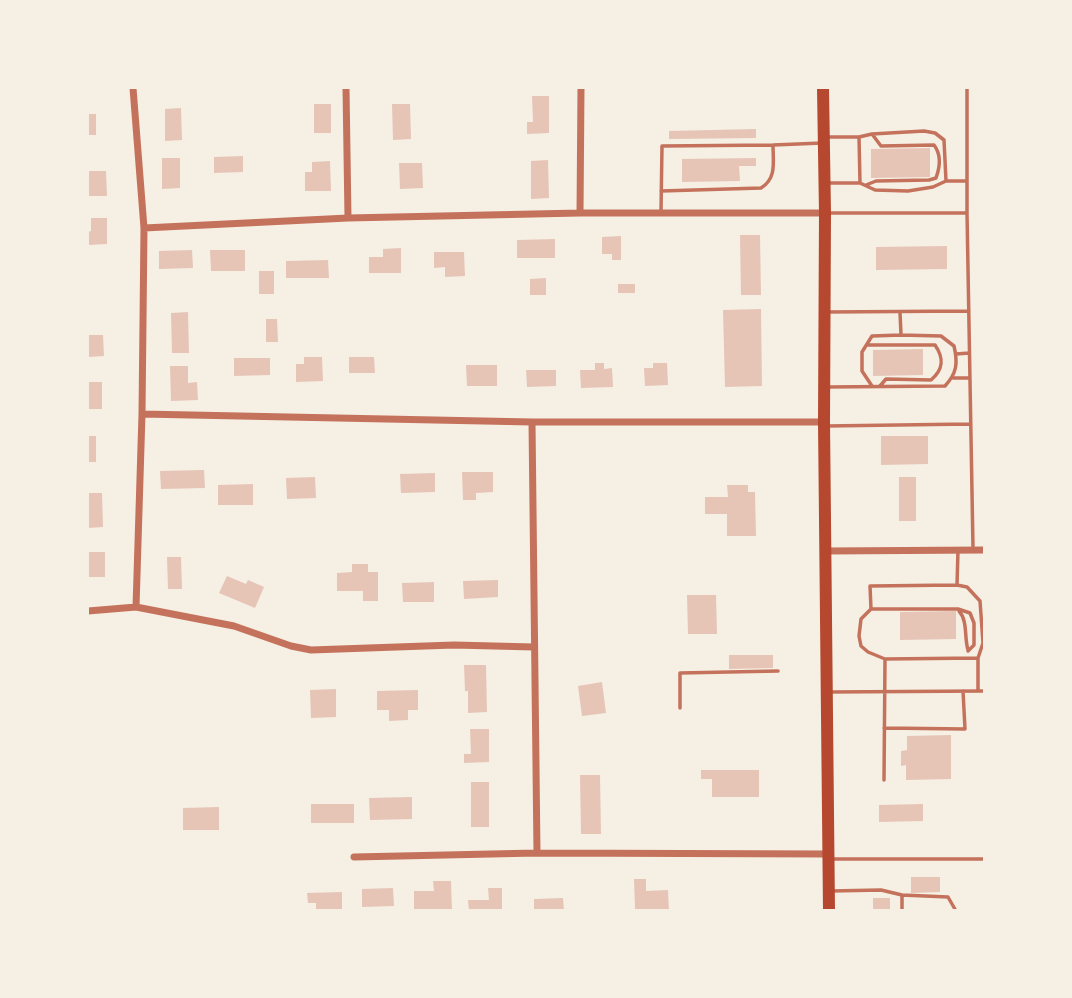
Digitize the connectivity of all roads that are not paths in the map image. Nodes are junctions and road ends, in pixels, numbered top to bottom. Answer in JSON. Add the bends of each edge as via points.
{"nodes":[{"id":1,"x":133,"y":88,"type":"edge"},
{"id":2,"x":346,"y":88,"type":"edge"},
{"id":3,"x":581,"y":88,"type":"edge"},
{"id":4,"x":823,"y":88,"type":"edge"},
{"id":5,"x":967,"y":88,"type":"edge"},
{"id":6,"x":872,"y":134,"type":"junction"},
{"id":7,"x":859,"y":137,"type":"junction"},
{"id":8,"x":824,"y":140,"type":"junction"},
{"id":9,"x":773,"y":145,"type":"junction"},
{"id":10,"x":946,"y":181,"type":"junction"},
{"id":11,"x":967,"y":181,"type":"junction"},
{"id":12,"x":824,"y":183,"type":"junction"},
{"id":13,"x":860,"y":183,"type":"junction"},
{"id":14,"x":866,"y":185,"type":"junction"},
{"id":15,"x":662,"y":191,"type":"junction"},
{"id":16,"x":580,"y":213,"type":"junction"},
{"id":17,"x":662,"y":213,"type":"junction"},
{"id":18,"x":825,"y":213,"type":"junction"},
{"id":19,"x":967,"y":213,"type":"junction"},
{"id":20,"x":348,"y":218,"type":"junction"},
{"id":21,"x":145,"y":228,"type":"junction"},
{"id":22,"x":969,"y":311,"type":"junction"},
{"id":23,"x":824,"y":312,"type":"junction"},
{"id":24,"x":900,"y":312,"type":"junction"},
{"id":25,"x":901,"y":335,"type":"junction"},
{"id":26,"x":866,"y":345,"type":"junction"},
{"id":27,"x":969,"y":353,"type":"junction"},
{"id":28,"x":956,"y":354,"type":"junction"},
{"id":29,"x":953,"y":378,"type":"junction"},
{"id":30,"x":970,"y":378,"type":"junction"},
{"id":31,"x":872,"y":386,"type":"junction"},
{"id":32,"x":824,"y":387,"type":"junction"},
{"id":33,"x":880,"y":387,"type":"junction"},
{"id":34,"x":142,"y":414,"type":"junction"},
{"id":35,"x":532,"y":422,"type":"junction"},
{"id":36,"x":824,"y":424,"type":"junction"},
{"id":37,"x":970,"y":424,"type":"junction"},
{"id":38,"x":957,"y":550,"type":"junction"},
{"id":39,"x":973,"y":550,"type":"junction"},
{"id":40,"x":985,"y":550,"type":"edge"},
{"id":41,"x":826,"y":551,"type":"junction"},
{"id":42,"x":957,"y":585,"type":"junction"},
{"id":43,"x":136,"y":607,"type":"junction"},
{"id":44,"x":871,"y":609,"type":"junction"},
{"id":45,"x":958,"y":609,"type":"junction"},
{"id":46,"x":88,"y":611,"type":"edge"},
{"id":47,"x":534,"y":647,"type":"junction"},
{"id":48,"x":968,"y":651,"type":"junction"},
{"id":49,"x":967,"y":658,"type":"junction"},
{"id":50,"x":978,"y":658,"type":"junction"},
{"id":51,"x":885,"y":659,"type":"junction"},
{"id":52,"x":778,"y":671,"type":"dead end"},
{"id":53,"x":885,"y":691,"type":"junction"},
{"id":54,"x":963,"y":691,"type":"junction"},
{"id":55,"x":978,"y":691,"type":"junction"},
{"id":56,"x":985,"y":691,"type":"edge"},
{"id":57,"x":827,"y":692,"type":"junction"},
{"id":58,"x":680,"y":708,"type":"dead end"},
{"id":59,"x":884,"y":728,"type":"junction"},
{"id":60,"x":884,"y":780,"type":"dead end"},
{"id":61,"x":537,"y":853,"type":"junction"},
{"id":62,"x":828,"y":856,"type":"junction"},
{"id":63,"x":354,"y":857,"type":"dead end"},
{"id":64,"x":985,"y":859,"type":"edge"},
{"id":65,"x":828,"y":891,"type":"junction"},
{"id":66,"x":902,"y":895,"type":"junction"},
{"id":67,"x":829,"y":911,"type":"edge"},
{"id":68,"x":902,"y":911,"type":"edge"},
{"id":69,"x":956,"y":911,"type":"edge"}],
"edges":[{"from":1,"to":21,"type":"street"},
{"from":2,"to":20,"type":"street"},
{"from":3,"to":16,"type":"street"},
{"from":4,"to":8,"type":"main road"},
{"from":5,"to":11,"type":"lane"},
{"from":6,"to":7,"type":"lane"},
{"from":6,"to":10,"type":"lane","via":[[935,133],[944,140]]},
{"from":6,"to":14,"type":"lane","via":[[881,146],[933,145],[938,150],[939,169],[936,178],[929,180]]},
{"from":7,"to":8,"type":"lane"},
{"from":7,"to":13,"type":"lane"},
{"from":8,"to":9,"type":"lane"},
{"from":8,"to":12,"type":"main road"},
{"from":9,"to":15,"type":"lane","via":[[771,180],[761,188]]},
{"from":9,"to":15,"type":"lane","via":[[662,146]]},
{"from":10,"to":11,"type":"lane"},
{"from":10,"to":14,"type":"lane","via":[[908,191],[875,190]]},
{"from":11,"to":19,"type":"lane"},
{"from":12,"to":13,"type":"lane"},
{"from":12,"to":18,"type":"main road"},
{"from":13,"to":14,"type":"lane"},
{"from":15,"to":17,"type":"lane"},
{"from":16,"to":17,"type":"street"},
{"from":16,"to":20,"type":"street"},
{"from":17,"to":18,"type":"street"},
{"from":18,"to":19,"type":"lane"},
{"from":18,"to":23,"type":"main road"},
{"from":19,"to":22,"type":"lane"},
{"from":20,"to":21,"type":"street"},
{"from":21,"to":34,"type":"street"},
{"from":22,"to":24,"type":"lane"},
{"from":22,"to":27,"type":"lane"},
{"from":23,"to":24,"type":"lane"},
{"from":23,"to":32,"type":"main road"},
{"from":24,"to":25,"type":"lane"},
{"from":25,"to":26,"type":"lane","via":[[872,336]]},
{"from":25,"to":28,"type":"lane","via":[[941,336],[954,346]]},
{"from":26,"to":31,"type":"lane","via":[[862,371]]},
{"from":26,"to":33,"type":"lane","via":[[935,345],[941,354],[942,363],[931,380],[886,379]]},
{"from":27,"to":28,"type":"lane"},
{"from":27,"to":30,"type":"lane"},
{"from":28,"to":29,"type":"lane"},
{"from":29,"to":30,"type":"lane"},
{"from":29,"to":33,"type":"lane","via":[[945,386]]},
{"from":30,"to":37,"type":"lane"},
{"from":31,"to":32,"type":"lane"},
{"from":31,"to":33,"type":"lane"},
{"from":32,"to":36,"type":"main road"},
{"from":34,"to":35,"type":"street"},
{"from":34,"to":43,"type":"street"},
{"from":35,"to":36,"type":"street"},
{"from":35,"to":47,"type":"street"},
{"from":36,"to":37,"type":"lane"},
{"from":36,"to":41,"type":"main road"},
{"from":37,"to":39,"type":"lane"},
{"from":38,"to":39,"type":"street"},
{"from":38,"to":41,"type":"street"},
{"from":38,"to":42,"type":"lane"},
{"from":39,"to":40,"type":"street"},
{"from":41,"to":57,"type":"main road"},
{"from":42,"to":44,"type":"lane","via":[[870,586]]},
{"from":42,"to":50,"type":"lane","via":[[967,587],[980,601],[983,643]]},
{"from":43,"to":46,"type":"street"},
{"from":43,"to":47,"type":"street","via":[[234,626],[312,650]]},
{"from":44,"to":45,"type":"lane"},
{"from":44,"to":51,"type":"lane","via":[[861,619],[861,646]]},
{"from":45,"to":48,"type":"lane","via":[[965,617]]},
{"from":45,"to":48,"type":"lane","via":[[970,613],[974,623],[974,645]]},
{"from":47,"to":61,"type":"street"},
{"from":48,"to":49,"type":"lane"},
{"from":49,"to":50,"type":"lane"},
{"from":49,"to":51,"type":"lane"},
{"from":50,"to":55,"type":"lane"},
{"from":51,"to":53,"type":"lane"},
{"from":52,"to":58,"type":"lane","via":[[680,673]]},
{"from":53,"to":54,"type":"lane"},
{"from":53,"to":57,"type":"lane"},
{"from":53,"to":59,"type":"lane"},
{"from":54,"to":55,"type":"lane"},
{"from":54,"to":59,"type":"lane","via":[[965,729]]},
{"from":55,"to":56,"type":"lane"},
{"from":57,"to":62,"type":"main road"},
{"from":59,"to":60,"type":"lane"},
{"from":61,"to":62,"type":"street"},
{"from":61,"to":63,"type":"street"},
{"from":62,"to":64,"type":"lane"},
{"from":62,"to":65,"type":"main road"},
{"from":65,"to":66,"type":"lane","via":[[881,890]]},
{"from":65,"to":67,"type":"main road"},
{"from":66,"to":68,"type":"lane"},
{"from":66,"to":69,"type":"lane","via":[[948,897]]}]}
